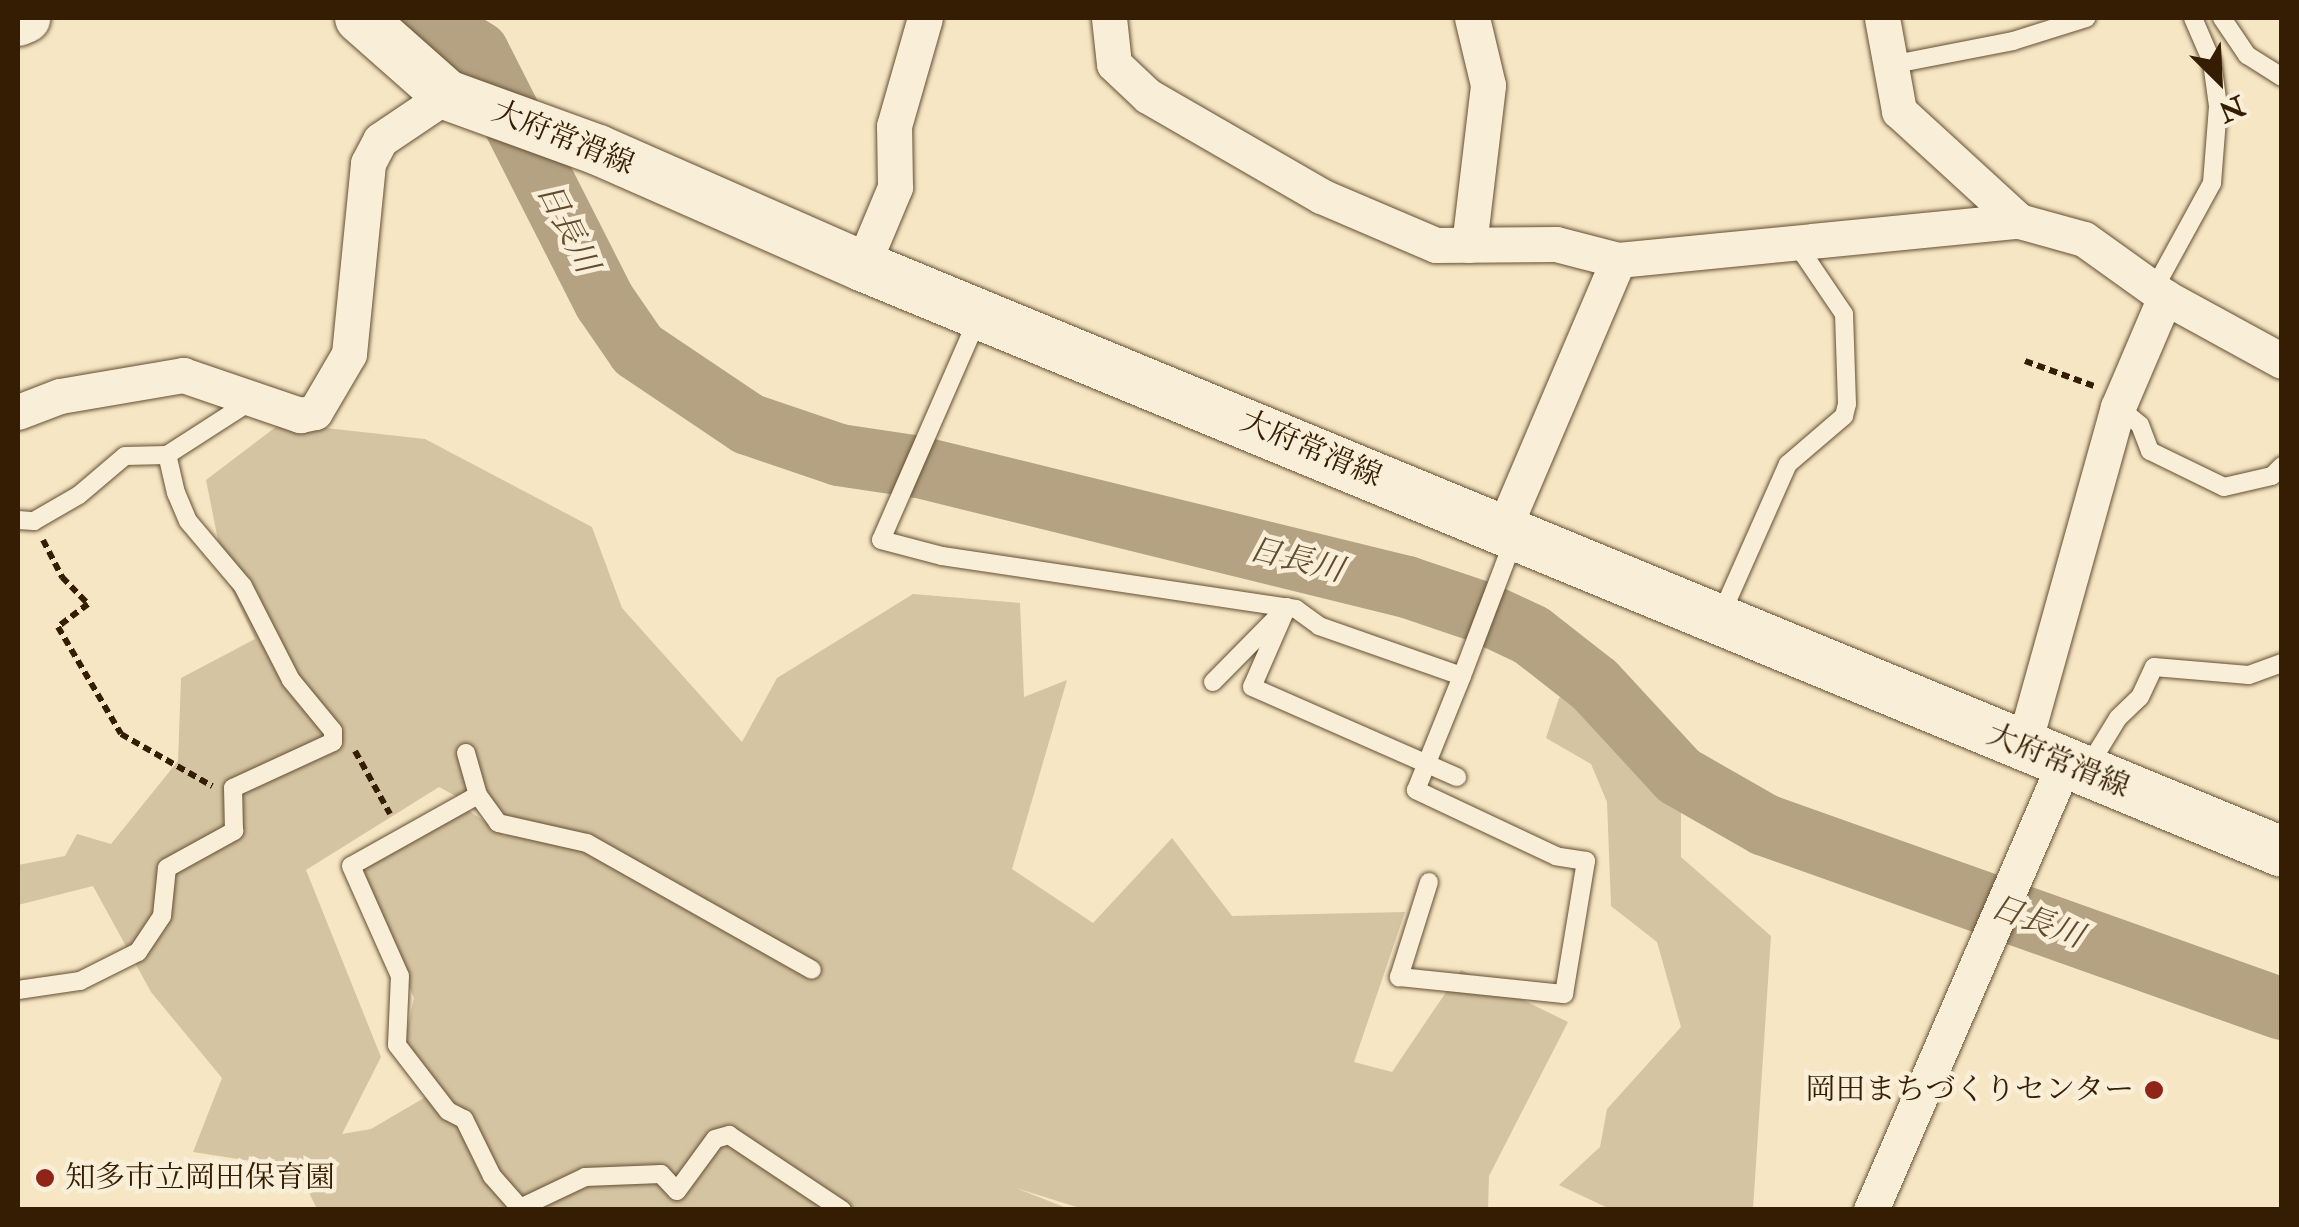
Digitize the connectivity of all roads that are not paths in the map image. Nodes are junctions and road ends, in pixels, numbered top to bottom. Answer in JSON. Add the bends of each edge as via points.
{"nodes":[{"id":1,"x":25,"y":18,"type":"edge"},
{"id":2,"x":360,"y":18,"type":"edge"},
{"id":3,"x":924,"y":18,"type":"edge"},
{"id":4,"x":1109,"y":18,"type":"edge"},
{"id":5,"x":1472,"y":18,"type":"edge"},
{"id":6,"x":1882,"y":18,"type":"edge"},
{"id":7,"x":2086,"y":18,"type":"edge"},
{"id":8,"x":2193,"y":18,"type":"edge"},
{"id":9,"x":2222,"y":18,"type":"edge"},
{"id":10,"x":18,"y":22,"type":"edge"},
{"id":11,"x":1890,"y":65,"type":"junction"},
{"id":12,"x":2282,"y":77,"type":"edge"},
{"id":13,"x":447,"y":95,"type":"junction"},
{"id":14,"x":2019,"y":221,"type":"junction"},
{"id":15,"x":1803,"y":242,"type":"junction"},
{"id":16,"x":1468,"y":245,"type":"junction"},
{"id":17,"x":1618,"y":260,"type":"junction"},
{"id":18,"x":862,"y":266,"type":"junction"},
{"id":19,"x":2160,"y":293,"type":"junction"},
{"id":20,"x":980,"y":312,"type":"junction"},
{"id":21,"x":2282,"y":361,"type":"edge"},
{"id":22,"x":254,"y":399,"type":"junction"},
{"id":23,"x":2120,"y":402,"type":"junction"},
{"id":24,"x":18,"y":412,"type":"edge"},
{"id":25,"x":167,"y":456,"type":"junction"},
{"id":26,"x":2282,"y":466,"type":"edge"},
{"id":27,"x":26,"y":521,"type":"edge"},
{"id":28,"x":1510,"y":533,"type":"junction"},
{"id":29,"x":1287,"y":607,"type":"junction"},
{"id":30,"x":1718,"y":620,"type":"junction"},
{"id":31,"x":2282,"y":663,"type":"edge"},
{"id":32,"x":1462,"y":676,"type":"junction"},
{"id":33,"x":1213,"y":682,"type":"dead end"},
{"id":34,"x":466,"y":753,"type":"dead end"},
{"id":35,"x":2058,"y":761,"type":"junction"},
{"id":36,"x":1425,"y":763,"type":"junction"},
{"id":37,"x":1457,"y":777,"type":"dead end"},
{"id":38,"x":478,"y":794,"type":"junction"},
{"id":39,"x":2282,"y":852,"type":"edge"},
{"id":40,"x":1429,"y":882,"type":"dead end"},
{"id":41,"x":812,"y":970,"type":"dead end"},
{"id":42,"x":18,"y":990,"type":"edge"},
{"id":43,"x":521,"y":1209,"type":"edge"},
{"id":44,"x":842,"y":1210,"type":"edge"},
{"id":45,"x":1871,"y":1210,"type":"edge"}],
"edges":[{"from":1,"to":10,"type":"main road"},
{"from":2,"to":13,"type":"main road","name":"大府常滑線"},
{"from":3,"to":18,"type":"street","via":[[894,126],[895,187]]},
{"from":4,"to":16,"type":"street","via":[[1114,64],[1148,96],[1321,196],[1436,245]]},
{"from":5,"to":16,"type":"street","via":[[1488,85]]},
{"from":6,"to":11,"type":"street"},
{"from":7,"to":11,"type":"lane","via":[[2013,41]]},
{"from":8,"to":19,"type":"lane","via":[[2212,62],[2218,106],[2212,184]]},
{"from":9,"to":12,"type":"lane","via":[[2247,55]]},
{"from":11,"to":14,"type":"street","via":[[1899,111]]},
{"from":13,"to":18,"type":"main road","name":"大府常滑線","via":[[598,150]]},
{"from":13,"to":22,"type":"street","via":[[380,140],[368,163],[349,354],[332,388],[315,412],[300,415]]},
{"from":14,"to":15,"type":"street"},
{"from":14,"to":19,"type":"street","via":[[2084,239]]},
{"from":15,"to":17,"type":"street"},
{"from":15,"to":30,"type":"lane","via":[[1804,255],[1844,314],[1847,404],[1844,416],[1788,464]]},
{"from":16,"to":17,"type":"street","via":[[1556,244]]},
{"from":17,"to":28,"type":"street"},
{"from":18,"to":20,"type":"main road","name":"大府常滑線"},
{"from":19,"to":21,"type":"street"},
{"from":19,"to":23,"type":"street"},
{"from":20,"to":28,"type":"main road","name":"大府常滑線"},
{"from":20,"to":29,"type":"lane","via":[[881,540],[942,556]]},
{"from":22,"to":24,"type":"street","via":[[183,374],[60,396]]},
{"from":22,"to":25,"type":"lane"},
{"from":23,"to":26,"type":"lane","via":[[2140,425],[2150,451],[2224,487],[2272,476]]},
{"from":23,"to":35,"type":"street"},
{"from":25,"to":27,"type":"lane","via":[[124,456]]},
{"from":25,"to":42,"type":"lane","via":[[188,521],[243,586],[290,680],[333,738],[323,751],[231,794],[234,831],[167,868],[162,916],[138,952],[80,981]]},
{"from":28,"to":30,"type":"main road","name":"大府常滑線"},
{"from":28,"to":32,"type":"lane"},
{"from":29,"to":32,"type":"lane","via":[[1319,626]]},
{"from":29,"to":33,"type":"lane"},
{"from":29,"to":36,"type":"lane","via":[[1252,687]]},
{"from":30,"to":35,"type":"main road","name":"大府常滑線"},
{"from":31,"to":35,"type":"lane","via":[[2249,675],[2154,668]]},
{"from":32,"to":36,"type":"lane"},
{"from":34,"to":38,"type":"lane"},
{"from":35,"to":39,"type":"main road","name":"大府常滑線"},
{"from":35,"to":45,"type":"street"},
{"from":36,"to":37,"type":"lane"},
{"from":36,"to":40,"type":"lane","via":[[1416,790],[1556,856],[1586,862],[1564,994],[1399,977]]},
{"from":38,"to":41,"type":"lane","via":[[498,823],[588,843]]},
{"from":38,"to":43,"type":"lane","via":[[351,866],[400,976],[396,1045],[448,1110],[464,1119],[492,1176]]},
{"from":43,"to":44,"type":"lane","via":[[584,1176],[662,1174],[677,1191],[715,1139],[729,1135]]}]}
